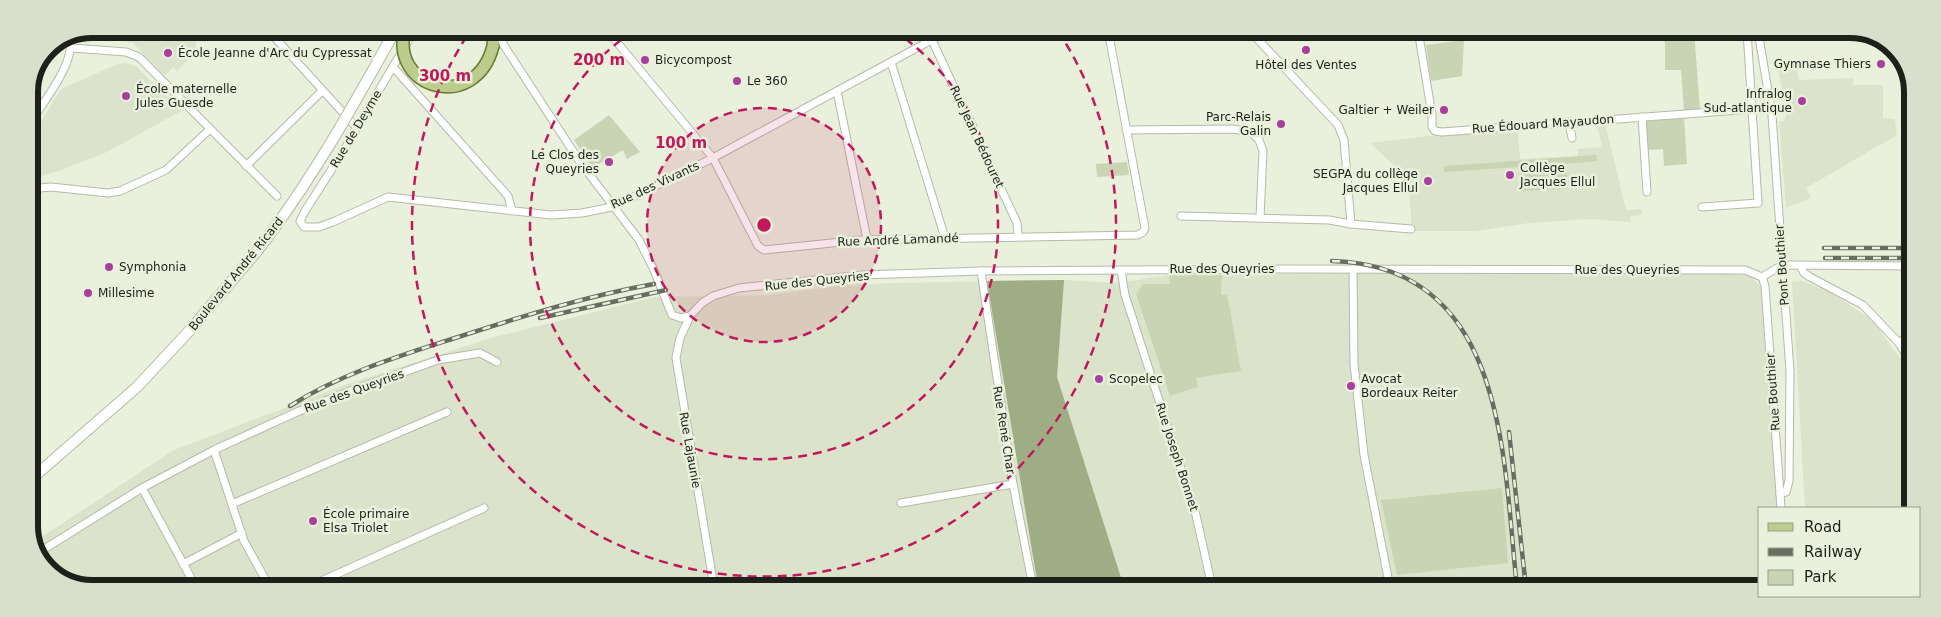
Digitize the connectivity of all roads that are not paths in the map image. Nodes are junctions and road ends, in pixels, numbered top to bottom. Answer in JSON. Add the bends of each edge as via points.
{"nodes":[{"id":1,"x":275,"y":38,"type":"edge"},
{"id":2,"x":391,"y":38,"type":"edge"},
{"id":3,"x":404,"y":38,"type":"edge"},
{"id":4,"x":411,"y":38,"type":"edge"},
{"id":5,"x":496,"y":38,"type":"edge"},
{"id":6,"x":501,"y":38,"type":"edge"},
{"id":7,"x":613,"y":38,"type":"edge"},
{"id":8,"x":936,"y":38,"type":"edge"},
{"id":9,"x":1109,"y":38,"type":"edge"},
{"id":10,"x":1256,"y":38,"type":"edge"},
{"id":11,"x":1419,"y":38,"type":"edge"},
{"id":12,"x":1748,"y":38,"type":"edge"},
{"id":13,"x":1759,"y":38,"type":"edge"},
{"id":14,"x":932,"y":40,"type":"junction"},
{"id":15,"x":71,"y":42,"type":"edge"},
{"id":16,"x":72,"y":48,"type":"junction"},
{"id":17,"x":891,"y":62,"type":"junction"},
{"id":18,"x":394,"y":68,"type":"junction"},
{"id":19,"x":322,"y":91,"type":"junction"},
{"id":20,"x":837,"y":91,"type":"junction"},
{"id":21,"x":1753,"y":109,"type":"junction"},
{"id":22,"x":38,"y":111,"type":"edge"},
{"id":23,"x":1642,"y":117,"type":"junction"},
{"id":24,"x":1569,"y":122,"type":"junction"},
{"id":25,"x":357,"y":128,"type":"junction"},
{"id":26,"x":209,"y":130,"type":"junction"},
{"id":27,"x":1126,"y":130,"type":"junction"},
{"id":28,"x":1572,"y":138,"type":"dead end"},
{"id":29,"x":713,"y":158,"type":"junction"},
{"id":30,"x":246,"y":166,"type":"junction"},
{"id":31,"x":38,"y":188,"type":"edge"},
{"id":32,"x":1648,"y":192,"type":"dead end"},
{"id":33,"x":278,"y":196,"type":"dead end"},
{"id":34,"x":612,"y":207,"type":"junction"},
{"id":35,"x":1702,"y":207,"type":"dead end"},
{"id":36,"x":512,"y":211,"type":"junction"},
{"id":37,"x":1181,"y":216,"type":"dead end"},
{"id":38,"x":1260,"y":217,"type":"junction"},
{"id":39,"x":1351,"y":224,"type":"junction"},
{"id":40,"x":304,"y":227,"type":"joint"},
{"id":41,"x":1411,"y":229,"type":"dead end"},
{"id":42,"x":1018,"y":235,"type":"junction"},
{"id":43,"x":945,"y":238,"type":"junction"},
{"id":44,"x":866,"y":239,"type":"junction"},
{"id":45,"x":1903,"y":266,"type":"edge"},
{"id":46,"x":1801,"y":267,"type":"junction"},
{"id":47,"x":1353,"y":268,"type":"junction"},
{"id":48,"x":1121,"y":270,"type":"junction"},
{"id":49,"x":981,"y":271,"type":"junction"},
{"id":50,"x":1762,"y":277,"type":"junction"},
{"id":51,"x":690,"y":316,"type":"junction"},
{"id":52,"x":1904,"y":339,"type":"edge"},
{"id":53,"x":1899,"y":343,"type":"junction"},
{"id":54,"x":1904,"y":351,"type":"edge"},
{"id":55,"x":497,"y":362,"type":"dead end"},
{"id":56,"x":447,"y":412,"type":"dead end"},
{"id":57,"x":214,"y":450,"type":"junction"},
{"id":58,"x":38,"y":473,"type":"edge"},
{"id":59,"x":1013,"y":484,"type":"junction"},
{"id":60,"x":142,"y":488,"type":"junction"},
{"id":61,"x":1780,"y":494,"type":"junction"},
{"id":62,"x":902,"y":503,"type":"dead end"},
{"id":63,"x":232,"y":504,"type":"junction"},
{"id":64,"x":1781,"y":507,"type":"edge"},
{"id":65,"x":484,"y":508,"type":"dead end"},
{"id":66,"x":242,"y":533,"type":"junction"},
{"id":67,"x":44,"y":549,"type":"edge"},
{"id":68,"x":183,"y":564,"type":"junction"},
{"id":69,"x":190,"y":576,"type":"dead end"},
{"id":70,"x":266,"y":580,"type":"edge"},
{"id":71,"x":323,"y":580,"type":"edge"},
{"id":72,"x":713,"y":580,"type":"edge"},
{"id":73,"x":1032,"y":580,"type":"edge"},
{"id":74,"x":1210,"y":580,"type":"edge"},
{"id":75,"x":1388,"y":580,"type":"edge"}],
"edges":[{"from":1,"to":19,"type":"street"},
{"from":2,"to":58,"type":"main road","name":"Boulevard André Ricard","bridge":true,"via":[[329,149],[257,251],[142,381]]},
{"from":3,"to":5,"type":"main road","bridge":true,"via":[[407,62],[419,77],[442,87],[460,86],[484,69]]},
{"from":4,"to":18,"type":"street","name":"Rue de Deyme"},
{"from":6,"to":34,"type":"street"},
{"from":7,"to":29,"type":"street"},
{"from":8,"to":14,"type":"street","name":"Rue des Vivants"},
{"from":9,"to":27,"type":"street"},
{"from":10,"to":39,"type":"street","via":[[1338,125],[1344,140]]},
{"from":11,"to":24,"type":"street","name":"Rue Édouard Mayaudon","via":[[1435,131]]},
{"from":12,"to":21,"type":"street"},
{"from":13,"to":61,"type":"street","name":"Pont Bouthier","bridge":true,"via":[[1772,115],[1790,371],[1789,481],[1786,492]]},
{"from":14,"to":17,"type":"street","name":"Rue des Vivants"},
{"from":14,"to":42,"type":"street","name":"Rue Jean Bédouret","via":[[1017,223]]},
{"from":15,"to":16,"type":"street"},
{"from":16,"to":22,"type":"street","via":[[67,64]]},
{"from":16,"to":26,"type":"street","via":[[126,52],[139,57]]},
{"from":17,"to":20,"type":"street","name":"Rue des Vivants"},
{"from":17,"to":43,"type":"street"},
{"from":18,"to":25,"type":"street","name":"Rue de Deyme"},
{"from":18,"to":36,"type":"street","via":[[508,196]]},
{"from":19,"to":25,"type":"street"},
{"from":19,"to":30,"type":"street"},
{"from":20,"to":29,"type":"street","name":"Rue des Vivants"},
{"from":20,"to":44,"type":"street"},
{"from":21,"to":23,"type":"street","name":"Rue Édouard Mayaudon"},
{"from":21,"to":35,"type":"street","via":[[1758,203]]},
{"from":23,"to":24,"type":"street","name":"Rue Édouard Mayaudon"},
{"from":23,"to":32,"type":"street"},
{"from":24,"to":28,"type":"street"},
{"from":25,"to":40,"type":"street","name":"Rue de Deyme","via":[[301,217]]},
{"from":26,"to":30,"type":"street"},
{"from":26,"to":31,"type":"street","via":[[166,170],[120,191]]},
{"from":27,"to":38,"type":"street","via":[[1240,129],[1254,134],[1263,152]]},
{"from":27,"to":42,"type":"street","name":"Rue André Lamandé","via":[[1143,232]]},
{"from":29,"to":34,"type":"street","name":"Rue des Vivants"},
{"from":29,"to":44,"type":"street","name":"Rue André Lamandé","via":[[760,248]]},
{"from":30,"to":33,"type":"street"},
{"from":34,"to":36,"type":"street","name":"Rue des Vivants","via":[[551,215]]},
{"from":34,"to":51,"type":"street","via":[[648,255],[672,315]]},
{"from":36,"to":40,"type":"street","name":"Rue des Vivants","via":[[388,197],[319,227]]},
{"from":37,"to":38,"type":"street"},
{"from":38,"to":39,"type":"street"},
{"from":39,"to":41,"type":"street"},
{"from":42,"to":43,"type":"street","name":"Rue André Lamandé"},
{"from":43,"to":44,"type":"street","name":"Rue André Lamandé"},
{"from":45,"to":46,"type":"street"},
{"from":46,"to":50,"type":"street","via":[[1777,268]]},
{"from":46,"to":53,"type":"street","via":[[1810,277],[1863,305]]},
{"from":47,"to":48,"type":"street","name":"Rue des Queyries"},
{"from":47,"to":50,"type":"street","name":"Rue des Queyries","via":[[1745,270]]},
{"from":47,"to":75,"type":"street","via":[[1354,364],[1364,455]]},
{"from":48,"to":49,"type":"street","name":"Rue des Queyries"},
{"from":48,"to":74,"type":"street","name":"Rue Joseph Bonnet","via":[[1125,295],[1196,515]]},
{"from":49,"to":51,"type":"street","name":"Rue des Queyries","via":[[863,275],[726,291],[702,303]]},
{"from":49,"to":59,"type":"street","name":"Rue René Char"},
{"from":50,"to":61,"type":"street","name":"Rue Bouthier"},
{"from":51,"to":72,"type":"street","name":"Rue Lajaunie","via":[[677,347],[676,372]]},
{"from":52,"to":53,"type":"street"},
{"from":53,"to":54,"type":"street"},
{"from":55,"to":57,"type":"street","name":"Rue des Queyries","via":[[480,353],[438,360],[321,402]]},
{"from":56,"to":63,"type":"street"},
{"from":57,"to":60,"type":"street","name":"Rue des Queyries"},
{"from":57,"to":63,"type":"street"},
{"from":59,"to":62,"type":"street"},
{"from":59,"to":73,"type":"street","name":"Rue René Char"},
{"from":60,"to":67,"type":"street","name":"Rue des Queyries"},
{"from":60,"to":68,"type":"street"},
{"from":61,"to":64,"type":"street","name":"Rue Bouthier"},
{"from":63,"to":66,"type":"street"},
{"from":65,"to":71,"type":"street"},
{"from":66,"to":68,"type":"street"},
{"from":66,"to":70,"type":"street"},
{"from":68,"to":69,"type":"street"}]}
